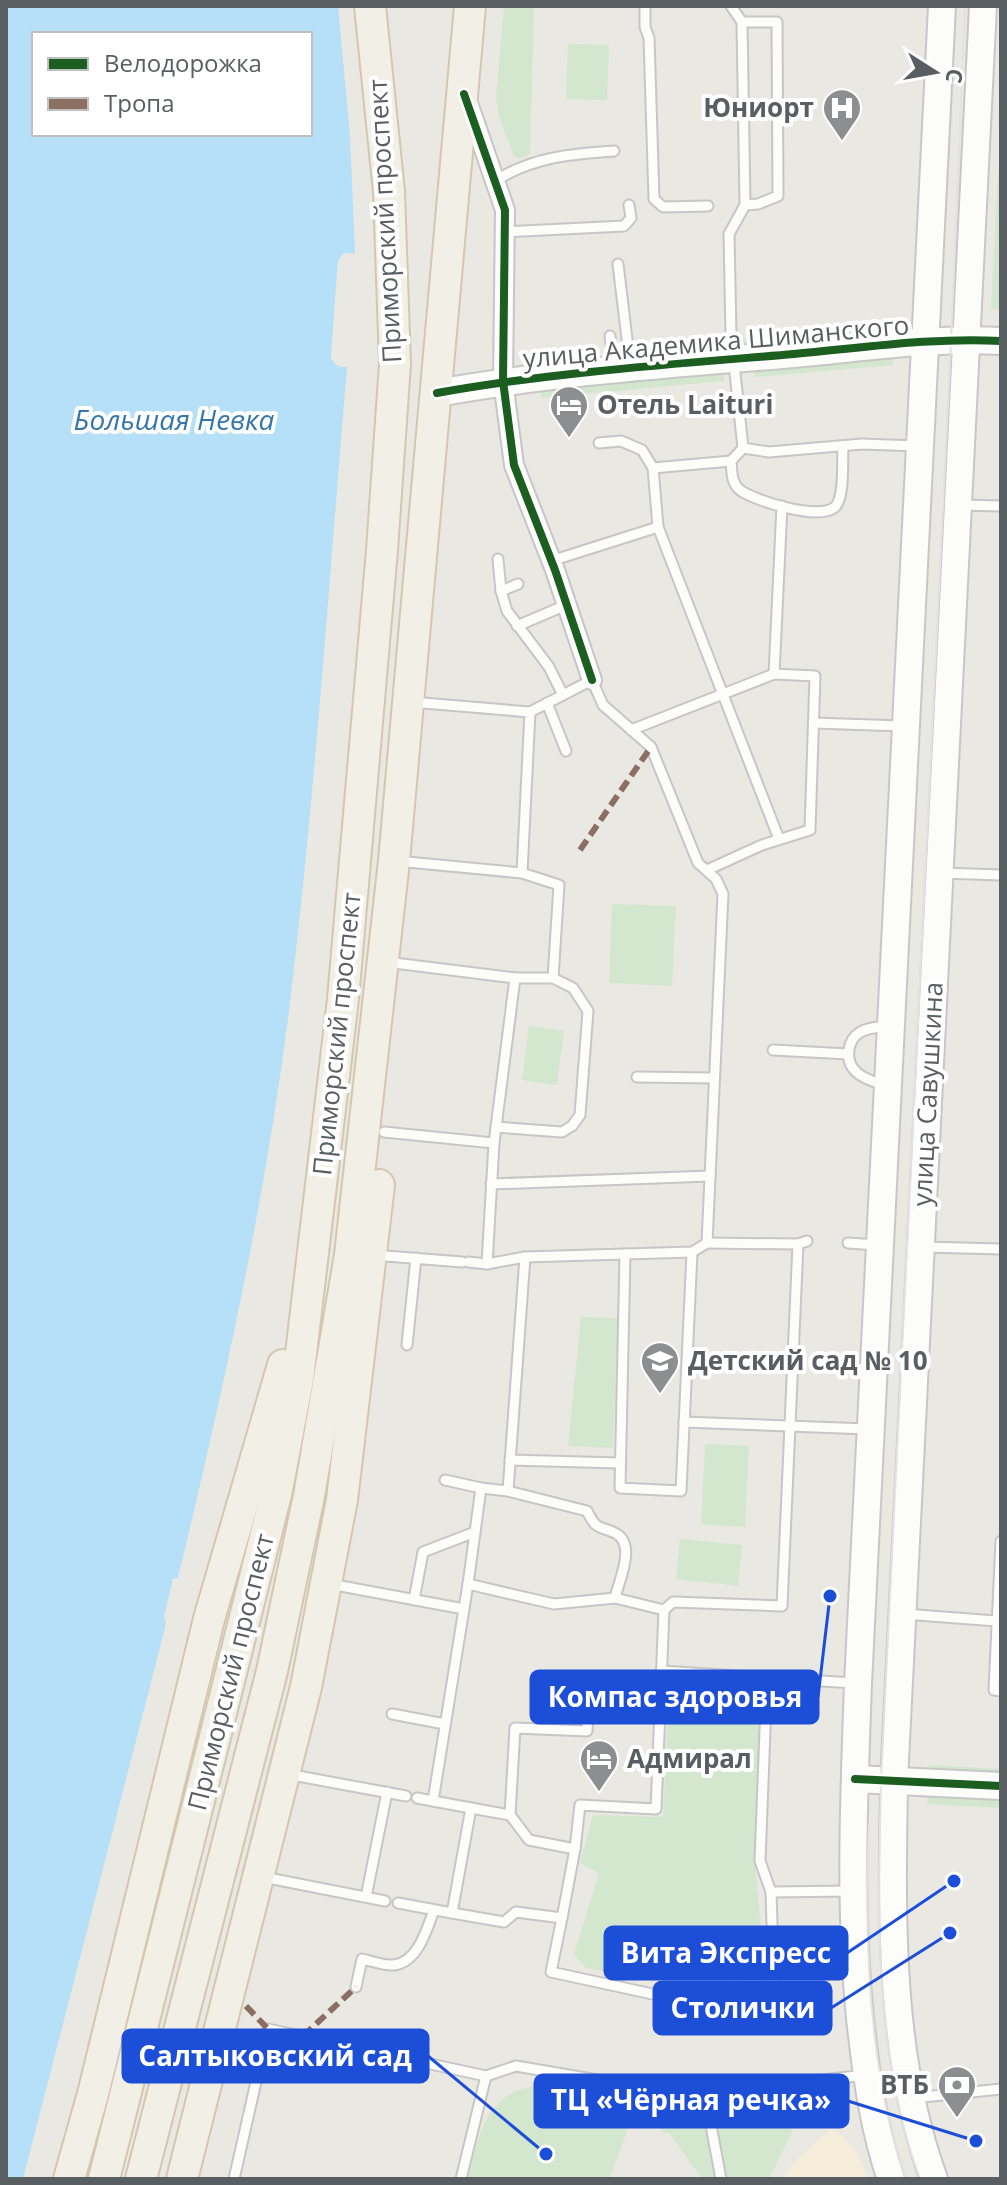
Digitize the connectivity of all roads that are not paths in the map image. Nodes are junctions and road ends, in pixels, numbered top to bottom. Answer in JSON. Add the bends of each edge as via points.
{"nodes":[{"id":1,"x":370,"y":6,"type":"edge"},
{"id":2,"x":470,"y":6,"type":"edge"},
{"id":3,"x":645,"y":6,"type":"edge"},
{"id":4,"x":731,"y":6,"type":"edge"},
{"id":5,"x":942,"y":6,"type":"edge"},
{"id":6,"x":983,"y":6,"type":"edge"},
{"id":7,"x":742,"y":22,"type":"junction"},
{"id":8,"x":464,"y":94,"type":"junction"},
{"id":9,"x":614,"y":151,"type":"dead end"},
{"id":10,"x":495,"y":181,"type":"junction"},
{"id":11,"x":629,"y":205,"type":"dead end"},
{"id":12,"x":745,"y":205,"type":"junction"},
{"id":13,"x":708,"y":206,"type":"dead end"},
{"id":14,"x":505,"y":232,"type":"junction"},
{"id":15,"x":618,"y":264,"type":"dead end"},
{"id":16,"x":610,"y":336,"type":"dead end"},
{"id":17,"x":966,"y":341,"type":"junction"},
{"id":18,"x":1001,"y":341,"type":"edge"},
{"id":19,"x":925,"y":343,"type":"junction"},
{"id":20,"x":735,"y":359,"type":"junction"},
{"id":21,"x":623,"y":369,"type":"junction"},
{"id":22,"x":503,"y":381,"type":"junction"},
{"id":23,"x":437,"y":393,"type":"junction"},
{"id":24,"x":599,"y":443,"type":"dead end"},
{"id":25,"x":843,"y":446,"type":"junction"},
{"id":26,"x":920,"y":446,"type":"junction"},
{"id":27,"x":743,"y":448,"type":"junction"},
{"id":28,"x":731,"y":461,"type":"junction"},
{"id":29,"x":653,"y":468,"type":"junction"},
{"id":30,"x":957,"y":505,"type":"junction"},
{"id":31,"x":782,"y":506,"type":"junction"},
{"id":32,"x":1001,"y":506,"type":"edge"},
{"id":33,"x":658,"y":527,"type":"junction"},
{"id":34,"x":498,"y":559,"type":"dead end"},
{"id":35,"x":551,"y":568,"type":"junction"},
{"id":36,"x":518,"y":584,"type":"dead end"},
{"id":37,"x":501,"y":591,"type":"junction"},
{"id":38,"x":566,"y":605,"type":"junction"},
{"id":39,"x":517,"y":626,"type":"junction"},
{"id":40,"x":774,"y":674,"type":"junction"},
{"id":41,"x":592,"y":680,"type":"junction"},
{"id":42,"x":723,"y":694,"type":"junction"},
{"id":43,"x":563,"y":695,"type":"junction"},
{"id":44,"x":408,"y":702,"type":"junction"},
{"id":45,"x":547,"y":703,"type":"junction"},
{"id":46,"x":530,"y":712,"type":"junction"},
{"id":47,"x":814,"y":723,"type":"junction"},
{"id":48,"x":906,"y":726,"type":"junction"},
{"id":49,"x":631,"y":730,"type":"junction"},
{"id":50,"x":566,"y":751,"type":"dead end"},
{"id":51,"x":779,"y":839,"type":"junction"},
{"id":52,"x":394,"y":861,"type":"junction"},
{"id":53,"x":707,"y":870,"type":"junction"},
{"id":54,"x":522,"y":873,"type":"junction"},
{"id":55,"x":939,"y":873,"type":"junction"},
{"id":56,"x":1001,"y":875,"type":"edge"},
{"id":57,"x":382,"y":961,"type":"junction"},
{"id":58,"x":515,"y":978,"type":"junction"},
{"id":59,"x":553,"y":978,"type":"junction"},
{"id":60,"x":891,"y":1025,"type":"junction"},
{"id":61,"x":374,"y":1045,"type":"junction"},
{"id":62,"x":716,"y":1047,"type":"junction"},
{"id":63,"x":728,"y":1048,"type":"dead end"},
{"id":64,"x":773,"y":1050,"type":"dead end"},
{"id":65,"x":848,"y":1054,"type":"junction"},
{"id":66,"x":637,"y":1077,"type":"dead end"},
{"id":67,"x":714,"y":1078,"type":"junction"},
{"id":68,"x":888,"y":1086,"type":"junction"},
{"id":69,"x":496,"y":1127,"type":"junction"},
{"id":70,"x":384,"y":1132,"type":"junction"},
{"id":71,"x":494,"y":1143,"type":"junction"},
{"id":72,"x":710,"y":1176,"type":"junction"},
{"id":73,"x":491,"y":1184,"type":"junction"},
{"id":74,"x":707,"y":1243,"type":"junction"},
{"id":75,"x":848,"y":1243,"type":"dead end"},
{"id":76,"x":880,"y":1245,"type":"junction"},
{"id":77,"x":921,"y":1247,"type":"junction"},
{"id":78,"x":1001,"y":1249,"type":"edge"},
{"id":79,"x":692,"y":1252,"type":"junction"},
{"id":80,"x":625,"y":1254,"type":"junction"},
{"id":81,"x":372,"y":1255,"type":"junction"},
{"id":82,"x":525,"y":1257,"type":"junction"},
{"id":83,"x":416,"y":1258,"type":"junction"},
{"id":84,"x":487,"y":1264,"type":"junction"},
{"id":85,"x":312,"y":1266,"type":"junction"},
{"id":86,"x":407,"y":1345,"type":"dead end"},
{"id":87,"x":684,"y":1422,"type":"junction"},
{"id":88,"x":791,"y":1426,"type":"junction"},
{"id":89,"x":871,"y":1429,"type":"junction"},
{"id":90,"x":510,"y":1460,"type":"junction"},
{"id":91,"x":620,"y":1463,"type":"junction"},
{"id":92,"x":445,"y":1480,"type":"dead end"},
{"id":93,"x":481,"y":1488,"type":"junction"},
{"id":94,"x":508,"y":1491,"type":"junction"},
{"id":95,"x":475,"y":1532,"type":"junction"},
{"id":96,"x":1001,"y":1541,"type":"edge"},
{"id":97,"x":326,"y":1583,"type":"junction"},
{"id":98,"x":468,"y":1584,"type":"junction"},
{"id":99,"x":615,"y":1598,"type":"junction"},
{"id":100,"x":414,"y":1600,"type":"junction"},
{"id":101,"x":464,"y":1609,"type":"junction"},
{"id":102,"x":664,"y":1610,"type":"junction"},
{"id":103,"x":902,"y":1614,"type":"junction"},
{"id":104,"x":996,"y":1621,"type":"junction"},
{"id":105,"x":661,"y":1671,"type":"junction"},
{"id":106,"x":767,"y":1678,"type":"junction"},
{"id":107,"x":661,"y":1683,"type":"junction"},
{"id":108,"x":858,"y":1684,"type":"junction"},
{"id":109,"x":1001,"y":1691,"type":"edge"},
{"id":110,"x":392,"y":1714,"type":"dead end"},
{"id":111,"x":445,"y":1724,"type":"junction"},
{"id":112,"x":285,"y":1773,"type":"junction"},
{"id":113,"x":855,"y":1779,"type":"junction"},
{"id":114,"x":894,"y":1781,"type":"junction"},
{"id":115,"x":1001,"y":1786,"type":"edge"},
{"id":116,"x":387,"y":1792,"type":"junction"},
{"id":117,"x":406,"y":1796,"type":"dead end"},
{"id":118,"x":417,"y":1798,"type":"dead end"},
{"id":119,"x":433,"y":1801,"type":"junction"},
{"id":120,"x":471,"y":1808,"type":"junction"},
{"id":121,"x":510,"y":1815,"type":"junction"},
{"id":122,"x":575,"y":1849,"type":"junction"},
{"id":123,"x":260,"y":1876,"type":"junction"},
{"id":124,"x":852,"y":1891,"type":"junction"},
{"id":125,"x":771,"y":1892,"type":"junction"},
{"id":126,"x":366,"y":1897,"type":"junction"},
{"id":127,"x":385,"y":1901,"type":"dead end"},
{"id":128,"x":398,"y":1903,"type":"dead end"},
{"id":129,"x":434,"y":1910,"type":"junction"},
{"id":130,"x":452,"y":1913,"type":"junction"},
{"id":131,"x":562,"y":1918,"type":"junction"},
{"id":132,"x":356,"y":1987,"type":"dead end"},
{"id":133,"x":866,"y":2075,"type":"junction"},
{"id":134,"x":486,"y":2076,"type":"junction"},
{"id":135,"x":1001,"y":2089,"type":"edge"},
{"id":136,"x":705,"y":2093,"type":"junction"},
{"id":137,"x":911,"y":2098,"type":"junction"},
{"id":138,"x":69,"y":2179,"type":"edge"},
{"id":139,"x":104,"y":2179,"type":"edge"},
{"id":140,"x":141,"y":2179,"type":"edge"},
{"id":141,"x":182,"y":2179,"type":"edge"},
{"id":142,"x":234,"y":2179,"type":"edge"},
{"id":143,"x":461,"y":2179,"type":"edge"},
{"id":144,"x":721,"y":2179,"type":"edge"},
{"id":145,"x":891,"y":2179,"type":"edge"},
{"id":146,"x":934,"y":2179,"type":"edge"}],
"edges":[{"from":1,"to":85,"type":"main road","name":"Приморский проспект","via":[[389,192],[395,364],[343,999]]},
{"from":2,"to":8,"type":"main road","name":"Приморский проспект"},
{"from":3,"to":13,"type":"lane","via":[[654,199],[663,207]]},
{"from":4,"to":7,"type":"lane"},
{"from":5,"to":19,"type":"main road","name":"улица Савушкина"},
{"from":6,"to":17,"type":"main road","name":"улица Савушкина"},
{"from":7,"to":12,"type":"lane"},
{"from":7,"to":12,"type":"lane","via":[[777,22],[778,196]]},
{"from":8,"to":10,"type":"street","name":"Приморский проспект"},
{"from":8,"to":23,"type":"main road","name":"Приморский проспект"},
{"from":9,"to":10,"type":"lane","via":[[539,160]]},
{"from":10,"to":14,"type":"street","name":"Приморский проспект","via":[[505,210]]},
{"from":11,"to":14,"type":"lane","via":[[631,218],[624,226]]},
{"from":12,"to":20,"type":"lane","via":[[729,234]]},
{"from":14,"to":22,"type":"street","name":"Приморский проспект"},
{"from":15,"to":21,"type":"lane"},
{"from":16,"to":21,"type":"lane"},
{"from":17,"to":18,"type":"main road","name":"улица Академика Шиманского"},
{"from":17,"to":19,"type":"main road","name":"улица Академика Шиманского"},
{"from":17,"to":30,"type":"main road","name":"улица Савушкина"},
{"from":19,"to":20,"type":"main road","name":"улица Академика Шиманского"},
{"from":19,"to":26,"type":"main road","name":"улица Савушкина"},
{"from":20,"to":21,"type":"main road","name":"улица Академика Шиманского"},
{"from":20,"to":27,"type":"lane"},
{"from":21,"to":22,"type":"main road","name":"улица Академика Шиманского"},
{"from":22,"to":23,"type":"main road","name":"улица Академика Шиманского"},
{"from":22,"to":35,"type":"street","name":"Приморский проспект","via":[[514,465]]},
{"from":23,"to":44,"type":"main road","name":"Приморский проспект"},
{"from":24,"to":29,"type":"lane","via":[[621,441],[642,450]]},
{"from":25,"to":26,"type":"lane"},
{"from":25,"to":27,"type":"lane","via":[[769,452]]},
{"from":25,"to":31,"type":"lane","via":[[841,497],[835,507],[824,512]]},
{"from":26,"to":48,"type":"main road","name":"улица Савушкина"},
{"from":27,"to":28,"type":"lane"},
{"from":28,"to":29,"type":"lane"},
{"from":28,"to":31,"type":"lane","via":[[733,482],[740,490]]},
{"from":29,"to":33,"type":"lane"},
{"from":30,"to":32,"type":"lane"},
{"from":30,"to":55,"type":"main road","name":"улица Савушкина"},
{"from":31,"to":40,"type":"lane"},
{"from":33,"to":35,"type":"lane"},
{"from":33,"to":42,"type":"lane"},
{"from":34,"to":37,"type":"lane"},
{"from":35,"to":38,"type":"street","name":"Приморский проспект"},
{"from":36,"to":37,"type":"lane"},
{"from":37,"to":39,"type":"lane"},
{"from":38,"to":39,"type":"lane"},
{"from":38,"to":41,"type":"street","name":"Приморский проспект"},
{"from":39,"to":43,"type":"lane"},
{"from":40,"to":42,"type":"lane"},
{"from":40,"to":47,"type":"lane","via":[[815,676]]},
{"from":41,"to":43,"type":"lane"},
{"from":41,"to":49,"type":"lane","via":[[603,705]]},
{"from":42,"to":49,"type":"lane"},
{"from":42,"to":51,"type":"lane"},
{"from":43,"to":45,"type":"lane"},
{"from":44,"to":46,"type":"lane"},
{"from":44,"to":52,"type":"main road","name":"Приморский проспект"},
{"from":45,"to":46,"type":"lane"},
{"from":45,"to":50,"type":"lane"},
{"from":46,"to":54,"type":"lane"},
{"from":47,"to":48,"type":"lane"},
{"from":47,"to":51,"type":"lane","via":[[810,830]]},
{"from":48,"to":60,"type":"main road","name":"улица Савушкина"},
{"from":49,"to":53,"type":"lane","via":[[651,747],[698,863]]},
{"from":51,"to":53,"type":"lane"},
{"from":52,"to":54,"type":"lane"},
{"from":52,"to":57,"type":"main road","name":"Приморский проспект"},
{"from":53,"to":62,"type":"lane","via":[[723,894]]},
{"from":54,"to":59,"type":"lane","via":[[559,885]]},
{"from":55,"to":56,"type":"lane"},
{"from":55,"to":77,"type":"main road","name":"улица Савушкина"},
{"from":57,"to":58,"type":"lane"},
{"from":57,"to":61,"type":"main road","name":"Приморский проспект"},
{"from":58,"to":59,"type":"lane"},
{"from":58,"to":69,"type":"lane"},
{"from":59,"to":69,"type":"lane","via":[[573,988],[588,1011],[580,1115],[562,1132]]},
{"from":60,"to":65,"type":"lane","via":[[859,1032]]},
{"from":60,"to":68,"type":"main road","name":"улица Савушкина"},
{"from":61,"to":70,"type":"main road","via":[[388,1092]]},
{"from":61,"to":140,"type":"main road","name":"Приморский проспект","via":[[350,1255],[309,1496],[272,1671]]},
{"from":62,"to":63,"type":"lane"},
{"from":62,"to":67,"type":"lane"},
{"from":64,"to":65,"type":"lane"},
{"from":65,"to":68,"type":"lane","via":[[856,1073]]},
{"from":66,"to":67,"type":"lane"},
{"from":67,"to":72,"type":"lane"},
{"from":68,"to":76,"type":"main road","name":"улица Савушкина"},
{"from":69,"to":71,"type":"lane"},
{"from":70,"to":71,"type":"lane"},
{"from":70,"to":81,"type":"main road"},
{"from":71,"to":73,"type":"lane"},
{"from":72,"to":73,"type":"lane"},
{"from":72,"to":74,"type":"lane"},
{"from":73,"to":84,"type":"lane"},
{"from":74,"to":79,"type":"lane"},
{"from":74,"to":88,"type":"lane","via":[[803,1242]]},
{"from":75,"to":76,"type":"lane"},
{"from":76,"to":89,"type":"main road","name":"улица Савушкина"},
{"from":77,"to":78,"type":"lane"},
{"from":77,"to":103,"type":"main road","name":"улица Савушкина"},
{"from":79,"to":80,"type":"lane"},
{"from":79,"to":87,"type":"lane"},
{"from":80,"to":82,"type":"lane"},
{"from":80,"to":91,"type":"lane"},
{"from":81,"to":83,"type":"lane"},
{"from":81,"to":97,"type":"main road","via":[[342,1500]]},
{"from":82,"to":84,"type":"lane"},
{"from":82,"to":90,"type":"lane"},
{"from":83,"to":84,"type":"lane"},
{"from":83,"to":86,"type":"lane"},
{"from":85,"to":138,"type":"main road","via":[[209,1619]]},
{"from":85,"to":139,"type":"main road","name":"Приморский проспект","via":[[277,1490]]},
{"from":87,"to":88,"type":"lane"},
{"from":87,"to":91,"type":"lane","via":[[681,1491],[620,1488]]},
{"from":88,"to":89,"type":"lane"},
{"from":88,"to":102,"type":"lane","via":[[782,1606],[673,1602]]},
{"from":89,"to":108,"type":"main road","name":"улица Савушкина"},
{"from":90,"to":91,"type":"lane"},
{"from":90,"to":94,"type":"lane"},
{"from":92,"to":93,"type":"lane"},
{"from":93,"to":94,"type":"lane"},
{"from":93,"to":95,"type":"lane"},
{"from":94,"to":99,"type":"lane","via":[[587,1511],[601,1530],[616,1533],[627,1550]]},
{"from":95,"to":98,"type":"lane"},
{"from":95,"to":100,"type":"lane","via":[[423,1552]]},
{"from":96,"to":104,"type":"lane"},
{"from":97,"to":100,"type":"lane"},
{"from":97,"to":112,"type":"main road"},
{"from":98,"to":99,"type":"lane","via":[[554,1604]]},
{"from":98,"to":101,"type":"lane"},
{"from":99,"to":102,"type":"lane"},
{"from":100,"to":101,"type":"lane"},
{"from":101,"to":111,"type":"lane"},
{"from":102,"to":105,"type":"lane"},
{"from":103,"to":104,"type":"lane"},
{"from":103,"to":114,"type":"main road","name":"улица Савушкина"},
{"from":104,"to":109,"type":"lane","via":[[994,1690]]},
{"from":105,"to":106,"type":"lane"},
{"from":105,"to":107,"type":"lane"},
{"from":106,"to":108,"type":"lane"},
{"from":106,"to":125,"type":"lane","via":[[760,1861]]},
{"from":107,"to":121,"type":"lane","via":[[590,1680],[587,1731],[515,1728]]},
{"from":107,"to":122,"type":"lane","via":[[656,1809],[580,1805]]},
{"from":108,"to":113,"type":"main road","name":"улица Савушкина"},
{"from":110,"to":111,"type":"lane"},
{"from":111,"to":119,"type":"lane"},
{"from":112,"to":116,"type":"lane"},
{"from":112,"to":123,"type":"main road"},
{"from":113,"to":114,"type":"main road"},
{"from":113,"to":124,"type":"main road","name":"улица Савушкина"},
{"from":114,"to":115,"type":"main road"},
{"from":114,"to":137,"type":"main road","name":"улица Савушкина","via":[[896,1965]]},
{"from":116,"to":117,"type":"lane"},
{"from":116,"to":126,"type":"lane"},
{"from":118,"to":119,"type":"lane"},
{"from":119,"to":120,"type":"lane"},
{"from":120,"to":121,"type":"lane"},
{"from":120,"to":130,"type":"lane"},
{"from":121,"to":122,"type":"lane","via":[[529,1840]]},
{"from":122,"to":131,"type":"lane"},
{"from":123,"to":126,"type":"lane"},
{"from":123,"to":141,"type":"main road"},
{"from":124,"to":125,"type":"lane"},
{"from":124,"to":133,"type":"main road","name":"улица Савушкина"},
{"from":125,"to":131,"type":"lane","via":[[774,1987],[657,1995],[551,1972]]},
{"from":126,"to":127,"type":"lane"},
{"from":128,"to":129,"type":"lane"},
{"from":129,"to":130,"type":"lane"},
{"from":129,"to":132,"type":"lane","via":[[412,1956],[394,1965],[362,1959]]},
{"from":130,"to":131,"type":"lane","via":[[504,1922],[516,1912]]},
{"from":133,"to":136,"type":"lane"},
{"from":133,"to":145,"type":"main road","name":"улица Савушкина"},
{"from":134,"to":136,"type":"lane","via":[[516,2066]]},
{"from":134,"to":142,"type":"lane","via":[[268,2029]]},
{"from":134,"to":143,"type":"lane"},
{"from":135,"to":137,"type":"lane"},
{"from":136,"to":144,"type":"lane"},
{"from":137,"to":146,"type":"main road","name":"улица Савушкина"}]}
